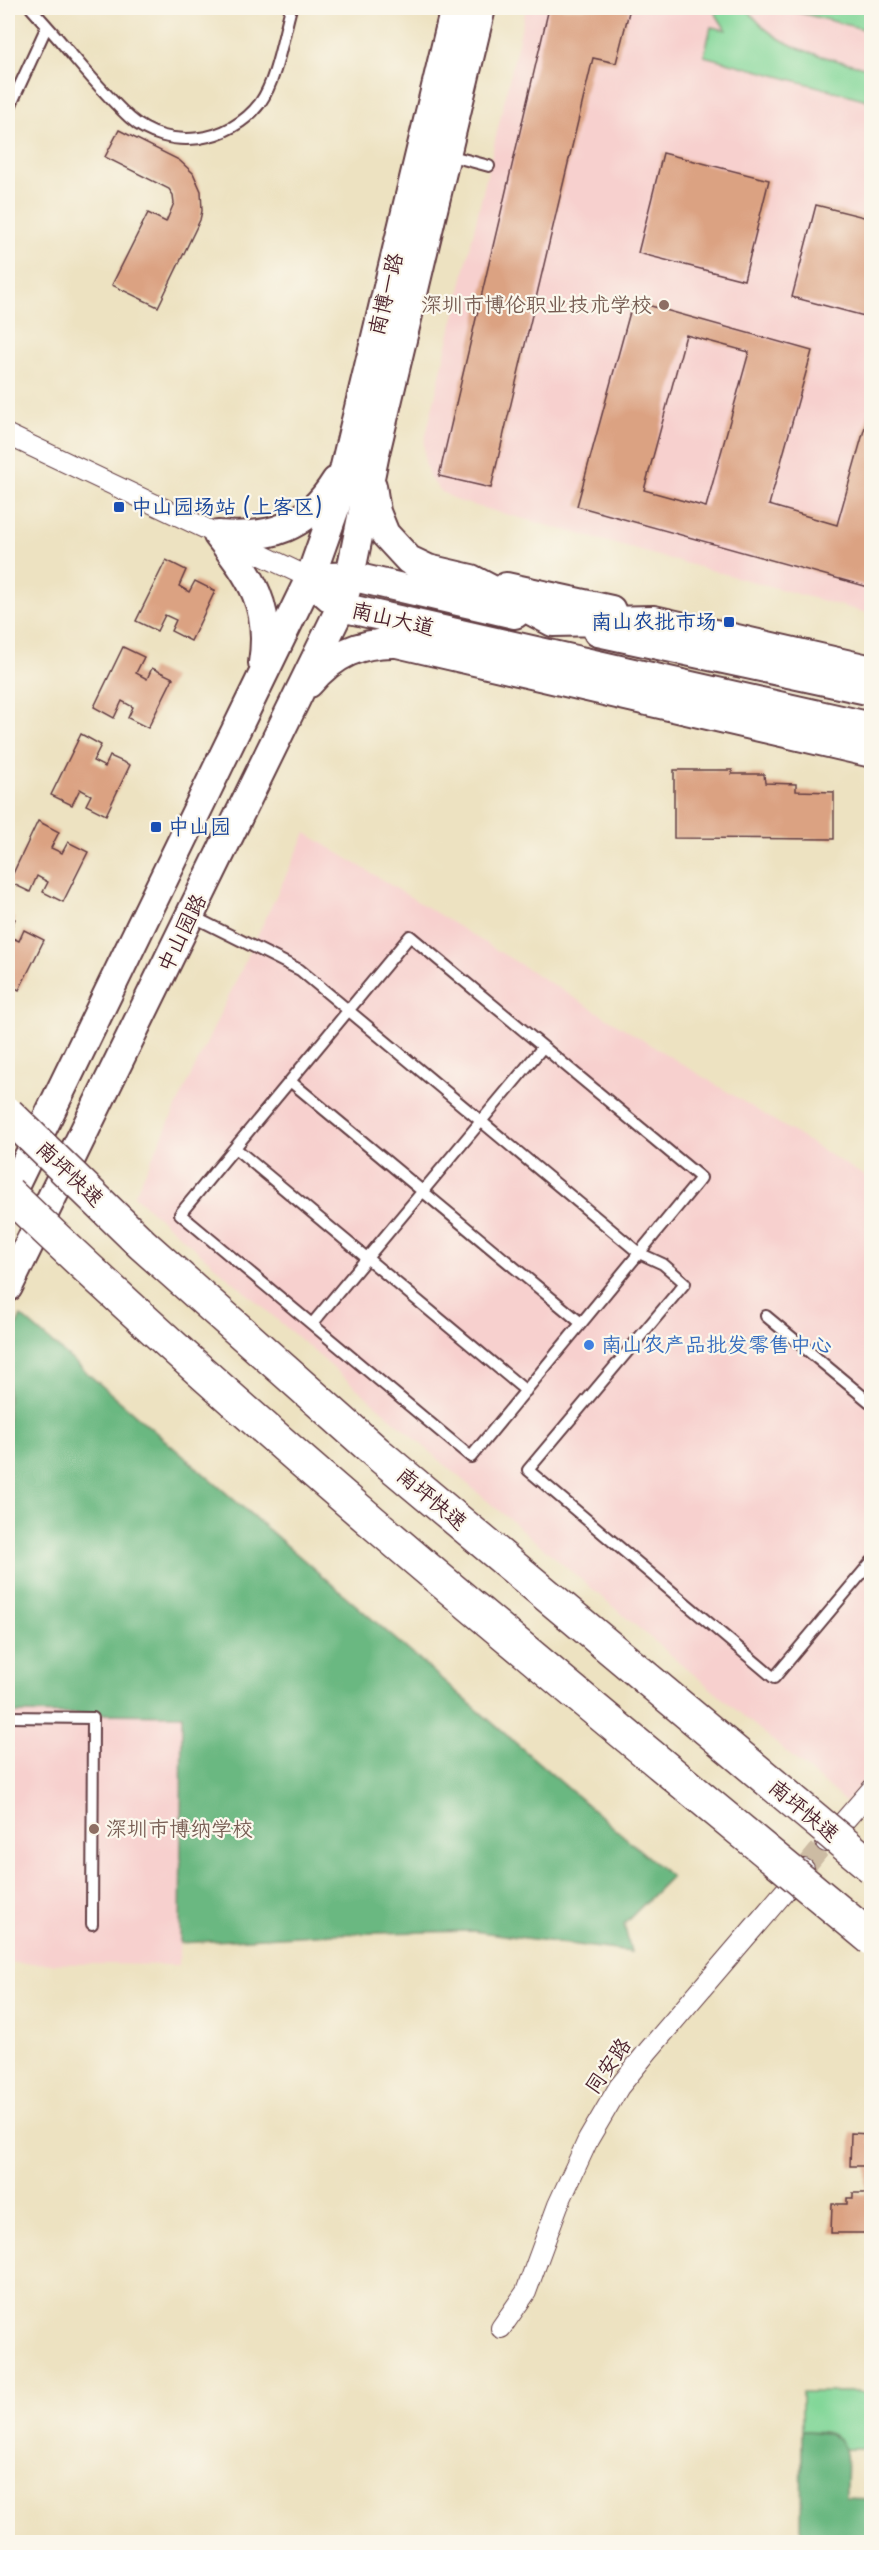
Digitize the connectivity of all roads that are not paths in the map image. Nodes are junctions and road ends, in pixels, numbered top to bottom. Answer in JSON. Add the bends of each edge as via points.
{"nodes":[{"id":1,"x":31,"y":8,"type":"edge"},
{"id":2,"x":291,"y":8,"type":"edge"},
{"id":3,"x":455,"y":8,"type":"edge"},
{"id":4,"x":481,"y":8,"type":"edge"},
{"id":5,"x":47,"y":26,"type":"junction"},
{"id":6,"x":8,"y":111,"type":"edge"},
{"id":7,"x":434,"y":151,"type":"junction"},
{"id":8,"x":489,"y":166,"type":"dead end"},
{"id":9,"x":8,"y":435,"type":"edge"},
{"id":10,"x":361,"y":454,"type":"junction"},
{"id":11,"x":218,"y":535,"type":"junction"},
{"id":12,"x":350,"y":576,"type":"junction"},
{"id":13,"x":310,"y":578,"type":"junction"},
{"id":14,"x":471,"y":579,"type":"junction"},
{"id":15,"x":341,"y":608,"type":"junction"},
{"id":16,"x":654,"y":620,"type":"junction"},
{"id":17,"x":552,"y":622,"type":"junction"},
{"id":18,"x":398,"y":643,"type":"junction"},
{"id":19,"x":591,"y":664,"type":"junction"},
{"id":20,"x":872,"y":670,"type":"edge"},
{"id":21,"x":518,"y":671,"type":"junction"},
{"id":22,"x":260,"y":681,"type":"junction"},
{"id":23,"x":872,"y":691,"type":"edge"},
{"id":24,"x":296,"y":698,"type":"junction"},
{"id":25,"x":670,"y":706,"type":"junction"},
{"id":26,"x":872,"y":727,"type":"edge"},
{"id":27,"x":872,"y":753,"type":"edge"},
{"id":28,"x":190,"y":915,"type":"junction"},
{"id":29,"x":349,"y":1010,"type":"junction"},
{"id":30,"x":543,"y":1047,"type":"junction"},
{"id":31,"x":290,"y":1081,"type":"junction"},
{"id":32,"x":8,"y":1114,"type":"edge"},
{"id":33,"x":481,"y":1121,"type":"junction"},
{"id":34,"x":235,"y":1148,"type":"junction"},
{"id":35,"x":423,"y":1191,"type":"junction"},
{"id":36,"x":8,"y":1193,"type":"edge"},
{"id":37,"x":8,"y":1199,"type":"edge"},
{"id":38,"x":639,"y":1253,"type":"junction"},
{"id":39,"x":367,"y":1258,"type":"junction"},
{"id":40,"x":8,"y":1287,"type":"edge"},
{"id":41,"x":766,"y":1316,"type":"dead end"},
{"id":42,"x":581,"y":1323,"type":"junction"},
{"id":43,"x":312,"y":1324,"type":"junction"},
{"id":44,"x":526,"y":1391,"type":"junction"},
{"id":45,"x":872,"y":1404,"type":"edge"},
{"id":46,"x":872,"y":1562,"type":"edge"},
{"id":47,"x":8,"y":1717,"type":"edge"},
{"id":48,"x":872,"y":1789,"type":"edge"},
{"id":49,"x":824,"y":1844,"type":"tunnel mouth"},
{"id":50,"x":807,"y":1865,"type":"tunnel mouth"},
{"id":51,"x":872,"y":1867,"type":"edge"},
{"id":52,"x":92,"y":1924,"type":"dead end"},
{"id":53,"x":872,"y":1940,"type":"edge"},
{"id":54,"x":501,"y":2328,"type":"dead end"}],
"edges":[{"from":1,"to":5,"type":"lane"},
{"from":2,"to":5,"type":"lane","via":[[270,84],[260,102],[229,130],[188,140],[148,130],[131,118]]},
{"from":3,"to":7,"type":"main road","name":"南博一路"},
{"from":4,"to":7,"type":"main road"},
{"from":5,"to":6,"type":"lane"},
{"from":7,"to":8,"type":"lane"},
{"from":7,"to":10,"type":"main road","name":"南博一路"},
{"from":9,"to":11,"type":"street"},
{"from":10,"to":11,"type":"main road","via":[[305,518],[260,534]]},
{"from":10,"to":12,"type":"main road","name":"中山园路"},
{"from":10,"to":13,"type":"main road","name":"南博一路","via":[[335,508]]},
{"from":10,"to":14,"type":"main road","via":[[376,512],[396,548],[428,569]]},
{"from":11,"to":13,"type":"street"},
{"from":11,"to":22,"type":"main road","via":[[243,567],[260,598],[266,645]]},
{"from":12,"to":13,"type":"main road","name":"南山大道"},
{"from":12,"to":15,"type":"main road","name":"中山园路"},
{"from":12,"to":17,"type":"main road","name":"南山大道"},
{"from":13,"to":15,"type":"main road","name":"南山大道"},
{"from":13,"to":22,"type":"main road","name":"中山园路"},
{"from":14,"to":16,"type":"main road"},
{"from":14,"to":17,"type":"main road"},
{"from":15,"to":18,"type":"main road"},
{"from":15,"to":19,"type":"main road","name":"南山大道"},
{"from":15,"to":24,"type":"main road","name":"中山园路"},
{"from":16,"to":17,"type":"main road"},
{"from":16,"to":20,"type":"main road"},
{"from":17,"to":23,"type":"main road","name":"南山大道"},
{"from":18,"to":21,"type":"main road"},
{"from":18,"to":24,"type":"main road","via":[[374,642],[357,647],[319,671]]},
{"from":19,"to":21,"type":"main road"},
{"from":19,"to":25,"type":"main road"},
{"from":19,"to":26,"type":"main road","name":"南山大道"},
{"from":21,"to":25,"type":"main road"},
{"from":22,"to":37,"type":"main road","name":"中山园路"},
{"from":24,"to":28,"type":"main road","name":"中山园路"},
{"from":25,"to":27,"type":"main road"},
{"from":28,"to":29,"type":"lane","via":[[300,970]]},
{"from":28,"to":40,"type":"main road","name":"中山园路"},
{"from":29,"to":30,"type":"lane","via":[[410,936]]},
{"from":29,"to":31,"type":"lane"},
{"from":29,"to":33,"type":"lane"},
{"from":30,"to":33,"type":"lane"},
{"from":30,"to":38,"type":"lane","via":[[701,1178]]},
{"from":31,"to":34,"type":"lane"},
{"from":31,"to":35,"type":"lane"},
{"from":32,"to":51,"type":"highway","name":"南坪快速","bridge":true,"via":[[142,1244],[377,1453]]},
{"from":33,"to":35,"type":"lane"},
{"from":33,"to":38,"type":"lane"},
{"from":34,"to":39,"type":"lane"},
{"from":34,"to":43,"type":"lane","via":[[180,1214]]},
{"from":35,"to":39,"type":"lane"},
{"from":35,"to":42,"type":"lane"},
{"from":36,"to":53,"type":"highway","bridge":true,"via":[[102,1284],[341,1494]]},
{"from":38,"to":42,"type":"lane"},
{"from":38,"to":46,"type":"lane","via":[[663,1264],[685,1283],[528,1470],[774,1678]]},
{"from":39,"to":43,"type":"lane"},
{"from":39,"to":44,"type":"lane"},
{"from":41,"to":45,"type":"lane"},
{"from":42,"to":44,"type":"lane"},
{"from":43,"to":44,"type":"lane","via":[[471,1457]]},
{"from":47,"to":52,"type":"lane","via":[[93,1718]]},
{"from":48,"to":49,"type":"street"},
{"from":50,"to":54,"type":"street","name":"同安路","via":[[619,2087],[588,2140],[558,2205],[526,2292]]}]}
